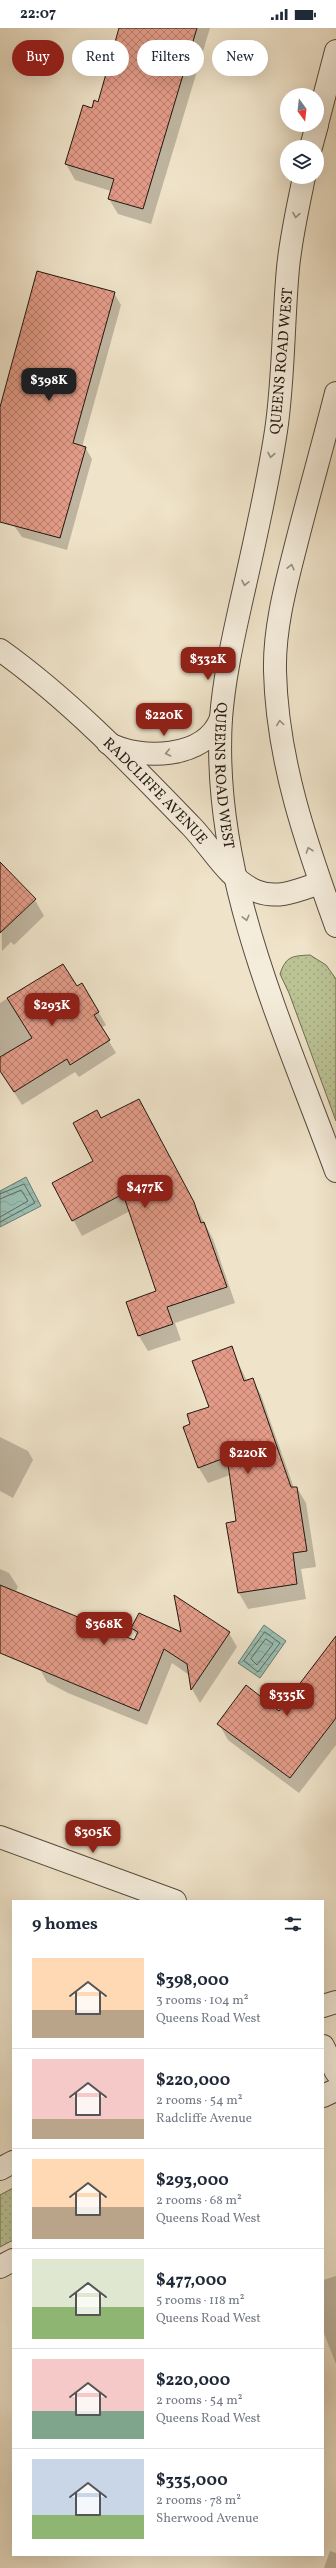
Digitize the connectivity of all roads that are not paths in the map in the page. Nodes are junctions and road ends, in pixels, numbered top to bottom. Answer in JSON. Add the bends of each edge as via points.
{"nodes":[{"id":1,"x":336,"y":51,"type":"edge"},
{"id":2,"x":324,"y":97,"type":"edge"},
{"id":3,"x":303,"y":184,"type":"edge"},
{"id":4,"x":336,"y":393,"type":"edge"},
{"id":5,"x":0,"y":650,"type":"edge"},
{"id":6,"x":221,"y":718,"type":"junction"},
{"id":7,"x":108,"y":743,"type":"junction"},
{"id":8,"x":236,"y":878,"type":"junction"},
{"id":9,"x":320,"y":883,"type":"junction"},
{"id":10,"x":336,"y":926,"type":"edge"},
{"id":11,"x":336,"y":1171,"type":"edge"},
{"id":12,"x":0,"y":1837,"type":"edge"},
{"id":13,"x":172,"y":1900,"type":"edge"},
{"id":14,"x":336,"y":2002,"type":"edge"},
{"id":15,"x":324,"y":2006,"type":"edge"},
{"id":16,"x":324,"y":2048,"type":"edge"},
{"id":17,"x":336,"y":2072,"type":"edge"},
{"id":18,"x":336,"y":2090,"type":"edge"},
{"id":19,"x":324,"y":2096,"type":"edge"},
{"id":20,"x":12,"y":2163,"type":"edge"},
{"id":21,"x":0,"y":2169,"type":"edge"},
{"id":22,"x":12,"y":2261,"type":"edge"},
{"id":23,"x":0,"y":2267,"type":"edge"}],
"edges":[{"from":1,"to":2,"type":"street"},
{"from":3,"to":6,"type":"street","name":"QUEENS ROAD WEST","one_way":true,"via":[[288,266],[276,434],[227,667]]},
{"from":9,"to":4,"type":"street","one_way":true,"via":[[290,787],[275,671],[276,648],[288,577]]},
{"from":5,"to":7,"type":"street","name":"RADCLIFFE AVENUE","via":[[41,682]]},
{"from":6,"to":7,"type":"street","one_way":true,"via":[[218,727],[200,742],[165,754],[122,751]]},
{"from":6,"to":8,"type":"street","name":"QUEENS ROAD WEST","via":[[223,795]]},
{"from":7,"to":8,"type":"street","name":"RADCLIFFE AVENUE","via":[[193,828]]},
{"from":8,"to":9,"type":"street","name":"RADCLIFFE AVENUE","via":[[256,891],[271,895],[287,894]]},
{"from":8,"to":11,"type":"street","name":"QUEENS ROAD WEST","one_way":true,"via":[[248,926],[272,998]]},
{"from":9,"to":10,"type":"street"},
{"from":12,"to":13,"type":"street"},
{"from":14,"to":15,"type":"street"},
{"from":16,"to":17,"type":"street"},
{"from":18,"to":19,"type":"street"},
{"from":20,"to":21,"type":"street"},
{"from":22,"to":23,"type":"street"}]}
